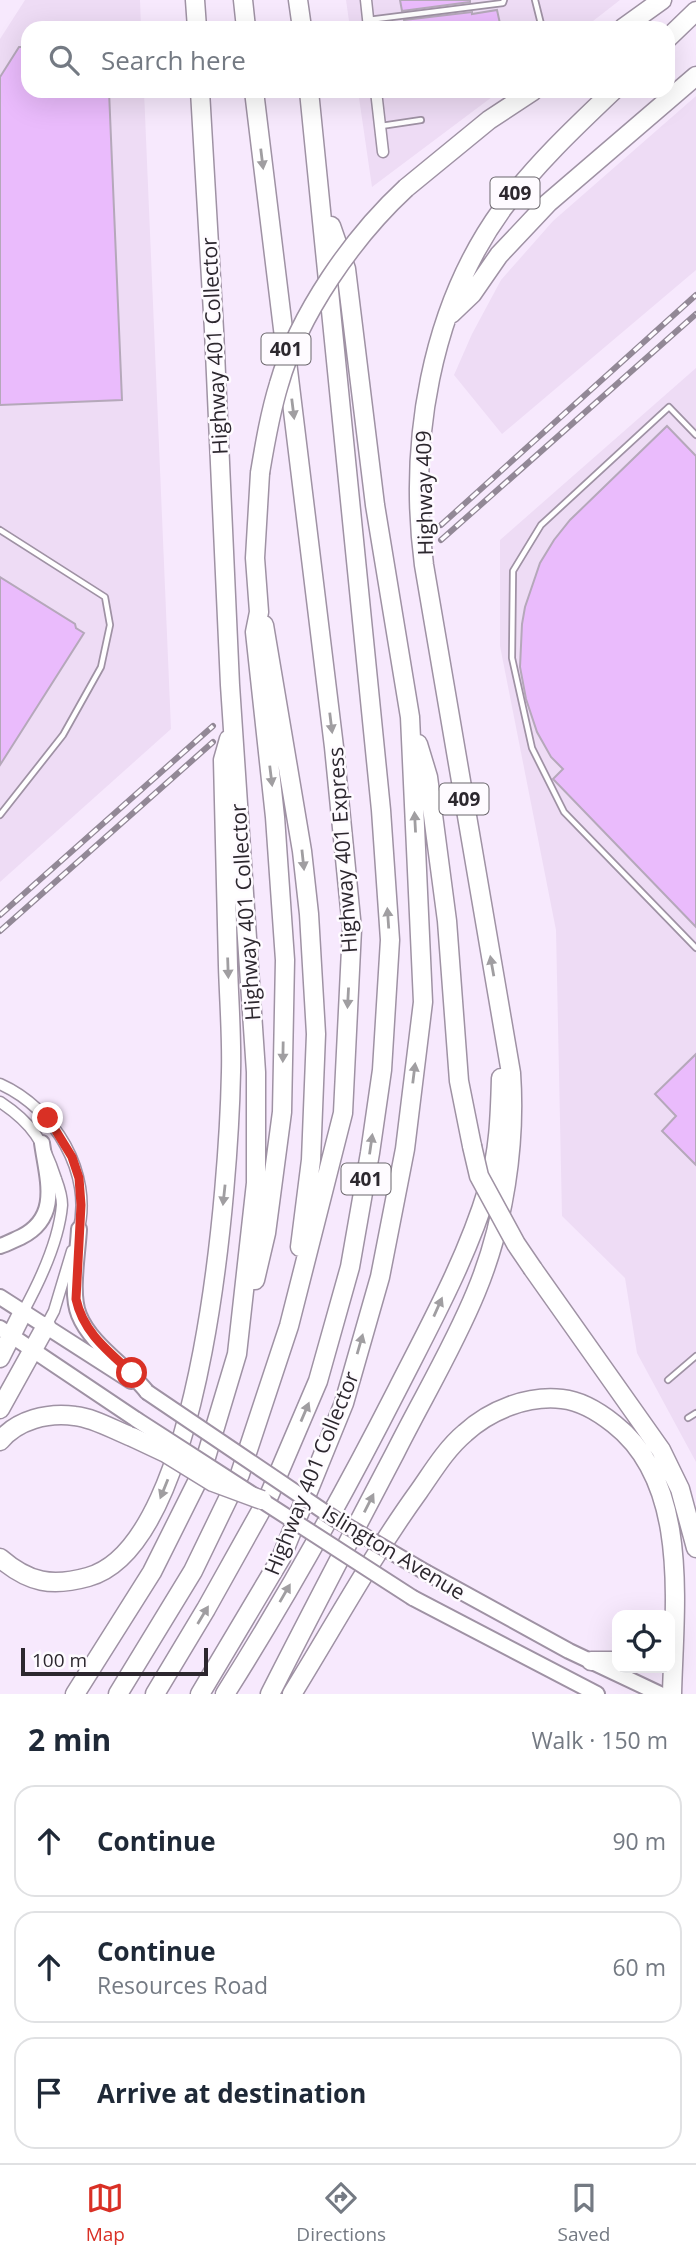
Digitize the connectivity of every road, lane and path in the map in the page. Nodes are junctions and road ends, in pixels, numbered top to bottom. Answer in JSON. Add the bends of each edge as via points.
{"nodes":[{"id":1,"x":195,"y":0,"type":"edge"},
{"id":2,"x":243,"y":0,"type":"edge"},
{"id":3,"x":298,"y":0,"type":"edge"},
{"id":4,"x":366,"y":0,"type":"edge"},
{"id":5,"x":503,"y":0,"type":"edge"},
{"id":6,"x":535,"y":0,"type":"edge"},
{"id":7,"x":645,"y":0,"type":"edge"},
{"id":8,"x":662,"y":0,"type":"edge"},
{"id":9,"x":696,"y":11,"type":"edge"},
{"id":10,"x":196,"y":21,"type":"edge"},
{"id":11,"x":245,"y":21,"type":"edge"},
{"id":12,"x":301,"y":21,"type":"edge"},
{"id":13,"x":368,"y":21,"type":"edge"},
{"id":14,"x":387,"y":21,"type":"edge"},
{"id":15,"x":540,"y":21,"type":"edge"},
{"id":16,"x":624,"y":21,"type":"edge"},
{"id":17,"x":633,"y":21,"type":"edge"},
{"id":18,"x":675,"y":31,"type":"edge"},
{"id":19,"x":696,"y":76,"type":"edge"},
{"id":20,"x":675,"y":94,"type":"edge"},
{"id":21,"x":200,"y":98,"type":"edge"},
{"id":22,"x":255,"y":98,"type":"edge"},
{"id":23,"x":310,"y":98,"type":"edge"},
{"id":24,"x":377,"y":98,"type":"edge"},
{"id":25,"x":522,"y":98,"type":"edge"},
{"id":26,"x":606,"y":98,"type":"edge"},
{"id":27,"x":670,"y":98,"type":"edge"},
{"id":28,"x":421,"y":120,"type":"dead end"},
{"id":29,"x":380,"y":126,"type":"junction"},
{"id":30,"x":383,"y":152,"type":"dead end"},
{"id":31,"x":322,"y":200,"type":"junction"},
{"id":32,"x":448,"y":317,"type":"junction"},
{"id":33,"x":696,"y":435,"type":"edge"},
{"id":34,"x":0,"y":530,"type":"edge"},
{"id":35,"x":259,"y":612,"type":"junction"},
{"id":36,"x":410,"y":718,"type":"junction"},
{"id":37,"x":233,"y":730,"type":"junction"},
{"id":38,"x":0,"y":815,"type":"edge"},
{"id":39,"x":696,"y":948,"type":"edge"},
{"id":40,"x":503,"y":1033,"type":"junction"},
{"id":41,"x":0,"y":1084,"type":"edge"},
{"id":42,"x":0,"y":1102,"type":"edge"},
{"id":43,"x":42,"y":1143,"type":"junction"},
{"id":44,"x":79,"y":1229,"type":"junction"},
{"id":45,"x":0,"y":1246,"type":"edge"},
{"id":46,"x":0,"y":1297,"type":"edge"},
{"id":47,"x":23,"y":1312,"type":"junction"},
{"id":48,"x":46,"y":1326,"type":"junction"},
{"id":49,"x":289,"y":1326,"type":"junction"},
{"id":50,"x":6,"y":1332,"type":"edge"},
{"id":51,"x":33,"y":1350,"type":"junction"},
{"id":52,"x":237,"y":1354,"type":"junction"},
{"id":53,"x":696,"y":1356,"type":"edge"},
{"id":54,"x":0,"y":1358,"type":"edge"},
{"id":55,"x":668,"y":1380,"type":"dead end"},
{"id":56,"x":146,"y":1392,"type":"junction"},
{"id":57,"x":0,"y":1409,"type":"edge"},
{"id":58,"x":696,"y":1413,"type":"edge"},
{"id":59,"x":688,"y":1418,"type":"dead end"},
{"id":60,"x":135,"y":1428,"type":"junction"},
{"id":61,"x":0,"y":1441,"type":"edge"},
{"id":62,"x":262,"y":1500,"type":"joint"},
{"id":63,"x":696,"y":1548,"type":"edge"},
{"id":64,"x":0,"y":1558,"type":"edge"},
{"id":65,"x":672,"y":1609,"type":"edge"},
{"id":66,"x":591,"y":1661,"type":"junction"},
{"id":67,"x":612,"y":1661,"type":"edge"},
{"id":68,"x":645,"y":1690,"type":"edge"},
{"id":69,"x":75,"y":1694,"type":"edge"},
{"id":70,"x":118,"y":1694,"type":"edge"},
{"id":71,"x":155,"y":1694,"type":"edge"},
{"id":72,"x":200,"y":1694,"type":"edge"},
{"id":73,"x":225,"y":1694,"type":"edge"},
{"id":74,"x":270,"y":1694,"type":"edge"},
{"id":75,"x":292,"y":1694,"type":"edge"},
{"id":76,"x":597,"y":1694,"type":"edge"},
{"id":77,"x":660,"y":1694,"type":"edge"},
{"id":78,"x":672,"y":1694,"type":"edge"}],
"edges":[{"from":1,"to":10,"type":"highway"},
{"from":2,"to":11,"type":"highway"},
{"from":3,"to":12,"type":"highway"},
{"from":4,"to":13,"type":"street"},
{"from":5,"to":14,"type":"lane"},
{"from":6,"to":15,"type":"lane"},
{"from":7,"to":16,"type":"highway"},
{"from":8,"to":17,"type":"highway"},
{"from":9,"to":18,"type":"highway"},
{"from":19,"to":20,"type":"highway"},
{"from":21,"to":37,"type":"highway","name":"Highway 401 Collector"},
{"from":22,"to":49,"type":"highway","name":"Highway 401 Express","number":"401","one_way":true,"via":[[352,929],[343,1113]]},
{"from":23,"to":31,"type":"highway","number":"401"},
{"from":24,"to":29,"type":"street"},
{"from":25,"to":35,"type":"highway","bridge":true,"via":[[489,120],[380,212],[322,293],[296,340],[279,381],[260,473]]},
{"from":26,"to":32,"type":"highway","name":"Highway 409","number":"409","via":[[556,145],[502,209],[465,273]]},
{"from":27,"to":32,"type":"highway","via":[[548,203]]},
{"from":28,"to":29,"type":"lane"},
{"from":29,"to":30,"type":"street"},
{"from":31,"to":36,"type":"highway","name":"Highway 401 Collector","number":"401","via":[[346,269],[375,505]]},
{"from":71,"to":31,"type":"highway","name":"Highway 401 Express","number":"401","one_way":true,"via":[[268,1498],[318,1381],[350,1267],[382,1070],[390,940]]},
{"from":40,"to":32,"type":"highway","name":"Highway 409","number":"409","one_way":true,"via":[[420,531],[422,425]]},
{"from":33,"to":39,"type":"lane","via":[[669,407],[541,525],[513,570],[512,658],[532,748],[564,812]]},
{"from":34,"to":38,"type":"lane","via":[[105,597],[110,625],[101,667],[63,735]]},
{"from":35,"to":49,"type":"highway","one_way":true,"via":[[266,629],[302,852],[316,1034],[311,1160]]},
{"from":35,"to":52,"type":"highway","one_way":true,"via":[[255,632],[285,960],[282,1112],[266,1233]]},
{"from":36,"to":63,"type":"highway","bridge":true,"via":[[428,776],[447,921],[459,1081],[479,1176],[516,1244],[662,1450],[680,1489]]},
{"from":72,"to":36,"type":"highway","name":"Highway 401 Collector","number":"401","one_way":true,"via":[[281,1558],[344,1403],[380,1277],[405,1149],[423,1002]]},
{"from":37,"to":52,"type":"highway","name":"Highway 401 Collector","via":[[256,1072],[256,1183]]},
{"from":37,"to":64,"type":"highway","one_way":true,"via":[[223,760],[231,1071],[226,1185],[203,1349],[186,1421],[167,1486],[153,1515],[116,1561],[94,1575],[46,1583]]},
{"from":73,"to":40,"type":"highway","one_way":true,"via":[[354,1474],[475,1225],[498,1140]]},
{"from":74,"to":40,"type":"highway","one_way":true,"via":[[477,1290],[509,1164],[513,1112]]},
{"from":41,"to":44,"type":"street","via":[[31,1101],[48,1118],[72,1157],[79,1178]]},
{"from":42,"to":43,"type":"street","via":[[31,1126]]},
{"from":43,"to":45,"type":"main road","via":[[49,1198],[45,1217],[28,1233]]},
{"from":43,"to":47,"type":"street","via":[[62,1203],[42,1277]]},
{"from":44,"to":48,"type":"street"},
{"from":44,"to":56,"type":"main road","via":[[79,1315],[94,1339]]},
{"from":46,"to":47,"type":"main road","name":"Islington Avenue"},
{"from":47,"to":48,"type":"main road","name":"Islington Avenue"},
{"from":47,"to":50,"type":"highway"},
{"from":48,"to":51,"type":"highway"},
{"from":48,"to":56,"type":"main road","name":"Islington Avenue"},
{"from":49,"to":70,"type":"highway","name":"Highway 401 Express","number":"401","via":[[240,1474],[193,1571]]},
{"from":50,"to":51,"type":"main road"},
{"from":50,"to":54,"type":"highway"},
{"from":51,"to":57,"type":"highway"},
{"from":51,"to":60,"type":"main road"},
{"from":52,"to":69,"type":"highway","name":"Highway 401 Collector","via":[[201,1474],[152,1572]]},
{"from":53,"to":55,"type":"lane"},
{"from":56,"to":66,"type":"main road","name":"Islington Avenue","bridge":true,"via":[[335,1519]]},
{"from":58,"to":59,"type":"lane"},
{"from":60,"to":61,"type":"highway","via":[[76,1416],[48,1416],[24,1421]]},
{"from":60,"to":62,"type":"highway","bridge":true,"via":[[213,1482]]},
{"from":62,"to":76,"type":"main road","name":"Islington Avenue","bridge":true,"via":[[412,1598]]},
{"from":65,"to":75,"type":"highway","via":[[665,1500],[639,1451],[623,1430],[598,1411],[571,1400],[527,1402],[489,1414],[443,1456]]},
{"from":65,"to":78,"type":"highway"},
{"from":66,"to":67,"type":"highway"},
{"from":66,"to":68,"type":"main road","name":"Islington Avenue"},
{"from":68,"to":77,"type":"main road","name":"Islington Avenue"}]}
